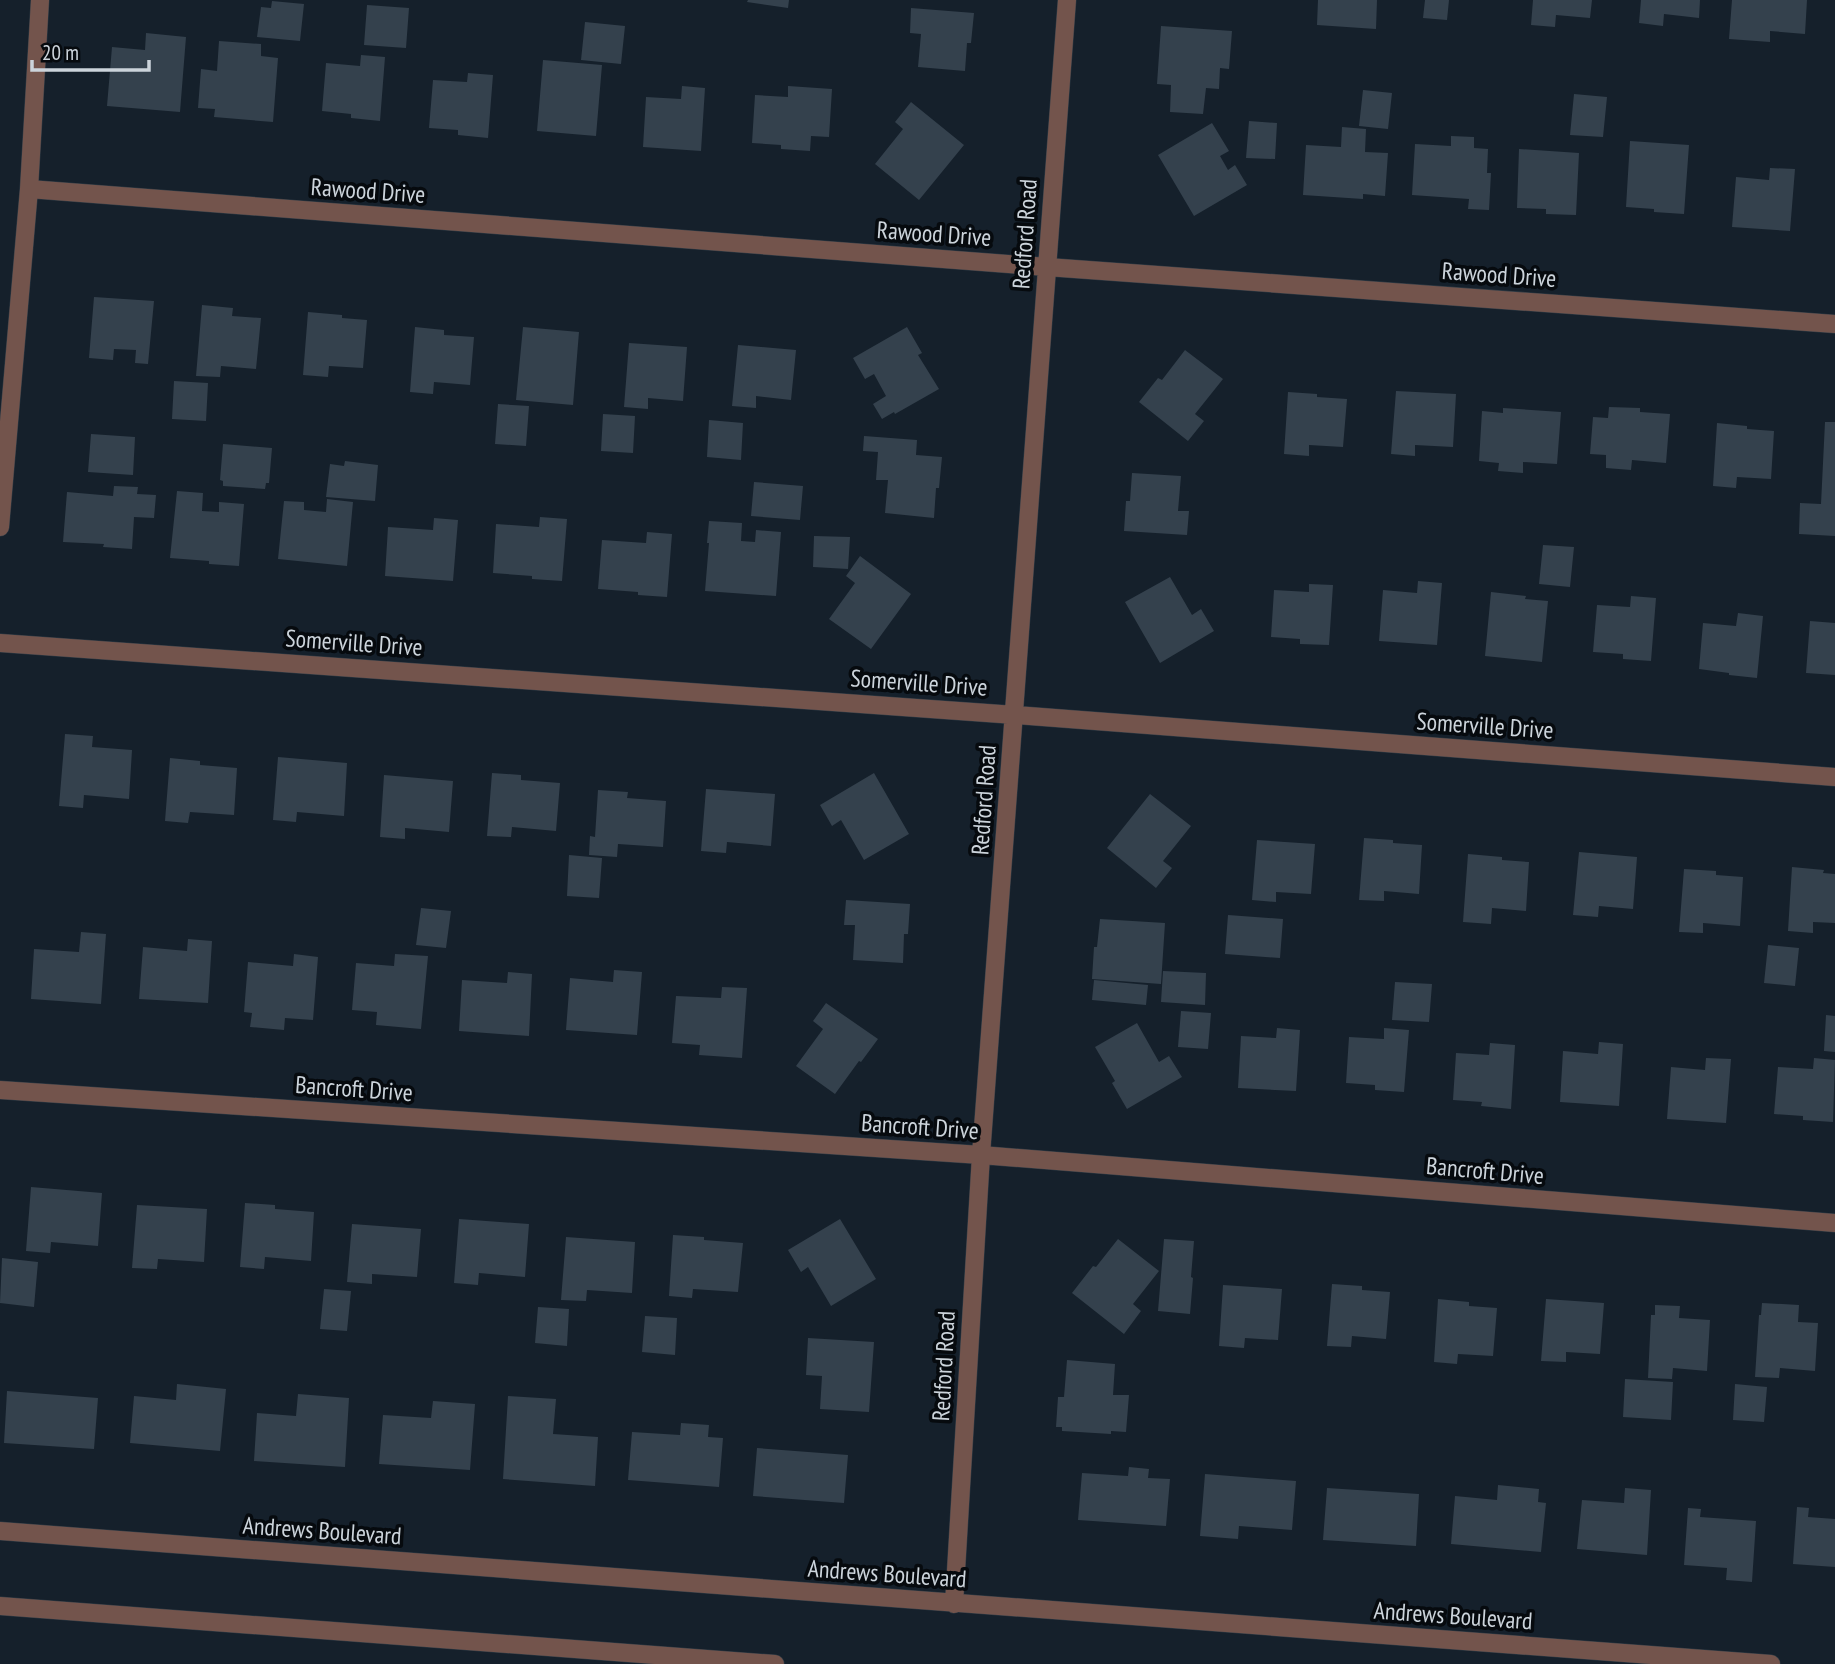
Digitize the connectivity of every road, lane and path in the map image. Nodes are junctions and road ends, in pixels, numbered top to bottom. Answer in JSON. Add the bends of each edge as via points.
{"nodes":[{"id":1,"x":40,"y":0,"type":"edge"},
{"id":2,"x":1068,"y":0,"type":"edge"},
{"id":3,"x":29,"y":189,"type":"junction"},
{"id":4,"x":1047,"y":267,"type":"junction"},
{"id":5,"x":1835,"y":324,"type":"edge"},
{"id":6,"x":0,"y":527,"type":"edge"},
{"id":7,"x":0,"y":643,"type":"edge"},
{"id":8,"x":1015,"y":715,"type":"junction"},
{"id":9,"x":1835,"y":777,"type":"edge"},
{"id":10,"x":0,"y":1090,"type":"edge"},
{"id":11,"x":981,"y":1155,"type":"junction"},
{"id":12,"x":1835,"y":1223,"type":"edge"},
{"id":13,"x":0,"y":1531,"type":"edge"},
{"id":14,"x":954,"y":1604,"type":"junction"},
{"id":15,"x":0,"y":1606,"type":"edge"},
{"id":16,"x":1566,"y":1656,"type":"edge"},
{"id":17,"x":775,"y":1664,"type":"edge"},
{"id":18,"x":1771,"y":1664,"type":"edge"}],
"edges":[{"from":1,"to":3,"type":"street"},
{"from":2,"to":4,"type":"street","name":"Redford Road"},
{"from":3,"to":4,"type":"street","name":"Rawood Drive"},
{"from":3,"to":6,"type":"street"},
{"from":4,"to":5,"type":"street","name":"Rawood Drive"},
{"from":4,"to":8,"type":"street","name":"Redford Road"},
{"from":7,"to":8,"type":"street","name":"Somerville Drive"},
{"from":8,"to":9,"type":"street","name":"Somerville Drive"},
{"from":8,"to":11,"type":"street","name":"Redford Road"},
{"from":10,"to":11,"type":"street","name":"Bancroft Drive"},
{"from":11,"to":12,"type":"street","name":"Bancroft Drive"},
{"from":11,"to":14,"type":"street","name":"Redford Road"},
{"from":13,"to":14,"type":"street","name":"Andrews Boulevard"},
{"from":14,"to":16,"type":"street","name":"Andrews Boulevard"},
{"from":15,"to":17,"type":"street"},
{"from":16,"to":18,"type":"street","name":"Andrews Boulevard"}]}
